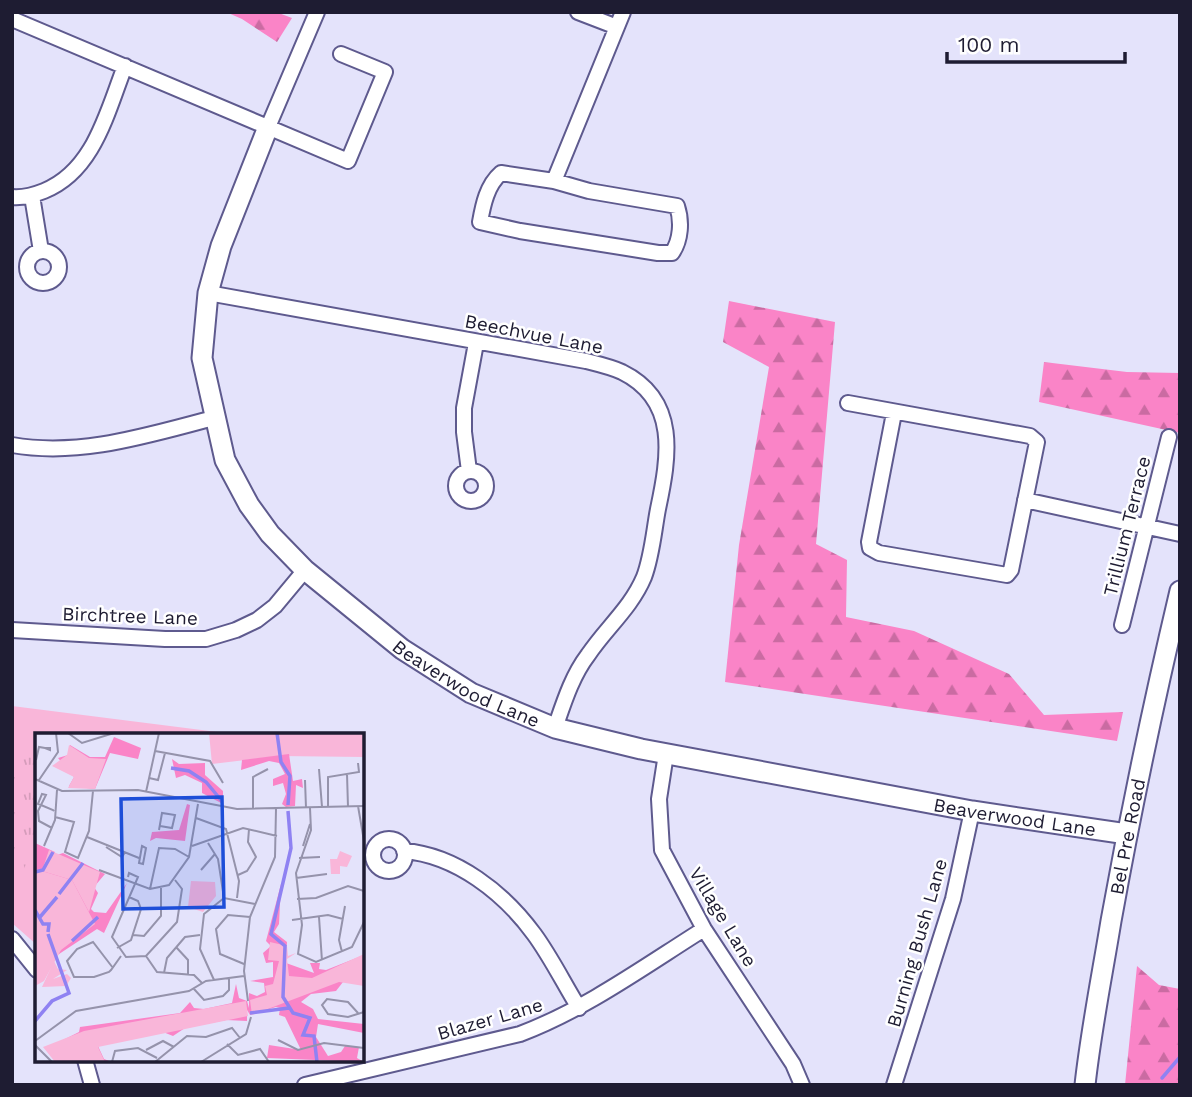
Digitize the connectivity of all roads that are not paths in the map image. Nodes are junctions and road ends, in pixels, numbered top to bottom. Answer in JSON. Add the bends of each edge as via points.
{"nodes":[{"id":1,"x":317,"y":12,"type":"edge"},
{"id":2,"x":578,"y":12,"type":"edge"},
{"id":3,"x":624,"y":12,"type":"edge"},
{"id":4,"x":12,"y":19,"type":"edge"},
{"id":5,"x":617,"y":27,"type":"junction"},
{"id":6,"x":341,"y":54,"type":"dead end"},
{"id":7,"x":125,"y":66,"type":"junction"},
{"id":8,"x":268,"y":127,"type":"junction"},
{"id":9,"x":554,"y":181,"type":"junction"},
{"id":10,"x":32,"y":195,"type":"junction"},
{"id":11,"x":12,"y":197,"type":"edge"},
{"id":12,"x":41,"y":251,"type":"dead end"},
{"id":13,"x":208,"y":293,"type":"junction"},
{"id":14,"x":476,"y":342,"type":"junction"},
{"id":15,"x":848,"y":403,"type":"dead end"},
{"id":16,"x":894,"y":413,"type":"junction"},
{"id":17,"x":214,"y":418,"type":"junction"},
{"id":18,"x":1169,"y":437,"type":"dead end"},
{"id":19,"x":12,"y":445,"type":"edge"},
{"id":20,"x":469,"y":471,"type":"dead end"},
{"id":21,"x":1025,"y":500,"type":"junction"},
{"id":22,"x":1147,"y":525,"type":"junction"},
{"id":23,"x":1180,"y":534,"type":"edge"},
{"id":24,"x":305,"y":570,"type":"junction"},
{"id":25,"x":1180,"y":591,"type":"edge"},
{"id":26,"x":1122,"y":625,"type":"dead end"},
{"id":27,"x":12,"y":629,"type":"edge"},
{"id":28,"x":555,"y":728,"type":"junction"},
{"id":29,"x":666,"y":754,"type":"junction"},
{"id":30,"x":972,"y":811,"type":"junction"},
{"id":31,"x":1127,"y":834,"type":"junction"},
{"id":32,"x":404,"y":851,"type":"dead end"},
{"id":33,"x":704,"y":929,"type":"junction"},
{"id":34,"x":12,"y":939,"type":"edge"},
{"id":35,"x":35,"y":968,"type":"edge"},
{"id":36,"x":579,"y":1008,"type":"junction"},
{"id":37,"x":86,"y":1062,"type":"edge"},
{"id":38,"x":92,"y":1085,"type":"edge"},
{"id":39,"x":305,"y":1085,"type":"edge"},
{"id":40,"x":802,"y":1085,"type":"edge"},
{"id":41,"x":894,"y":1085,"type":"edge"},
{"id":42,"x":1085,"y":1085,"type":"edge"}],
"edges":[{"from":1,"to":8,"type":"street","name":"Beaverwood Lane"},
{"from":2,"to":5,"type":"street"},
{"from":3,"to":5,"type":"street"},
{"from":4,"to":7,"type":"street"},
{"from":5,"to":9,"type":"street"},
{"from":6,"to":8,"type":"street","via":[[385,72],[348,161]]},
{"from":7,"to":8,"type":"street"},
{"from":7,"to":10,"type":"street","via":[[82,163],[61,184]]},
{"from":8,"to":13,"type":"street","name":"Beaverwood Lane","via":[[221,246]]},
{"from":9,"to":9,"type":"street","via":[[677,206],[681,217],[677,246],[672,253],[658,253],[480,222],[484,203],[501,173]]},
{"from":10,"to":11,"type":"street"},
{"from":10,"to":12,"type":"street"},
{"from":13,"to":14,"type":"street","name":"Beechvue Lane"},
{"from":13,"to":17,"type":"street","name":"Beaverwood Lane","via":[[202,358]]},
{"from":14,"to":20,"type":"street","via":[[464,408]]},
{"from":14,"to":28,"type":"street","name":"Beechvue Lane","via":[[620,371],[637,381],[665,420],[668,444],[645,576],[626,610],[587,655]]},
{"from":15,"to":16,"type":"street"},
{"from":16,"to":21,"type":"street","via":[[1030,436],[1037,442]]},
{"from":16,"to":21,"type":"street","via":[[870,548],[1007,575]]},
{"from":17,"to":19,"type":"street","via":[[97,447]]},
{"from":17,"to":24,"type":"street","name":"Beaverwood Lane","via":[[225,460],[249,505]]},
{"from":18,"to":22,"type":"street","name":"Trillium Terrace"},
{"from":21,"to":22,"type":"street"},
{"from":22,"to":23,"type":"street"},
{"from":22,"to":26,"type":"street","name":"Trillium Terrace"},
{"from":24,"to":27,"type":"street","name":"Birchtree Lane","via":[[257,620],[205,639]]},
{"from":24,"to":28,"type":"street","name":"Beaverwood Lane","via":[[402,649],[471,693]]},
{"from":25,"to":31,"type":"street","name":"Bel Pre Road"},
{"from":28,"to":29,"type":"street","name":"Beaverwood Lane"},
{"from":29,"to":30,"type":"street","name":"Beaverwood Lane"},
{"from":29,"to":33,"type":"street","name":"Village Lane","via":[[659,799],[662,850]]},
{"from":30,"to":31,"type":"street","name":"Beaverwood Lane"},
{"from":30,"to":41,"type":"street","name":"Burning Bush Lane","via":[[953,899]]},
{"from":31,"to":42,"type":"street","name":"Bel Pre Road"},
{"from":32,"to":36,"type":"street","via":[[454,865],[506,901],[534,934]]},
{"from":33,"to":36,"type":"street","name":"Blazer Lane"},
{"from":33,"to":40,"type":"street","name":"Village Lane","via":[[793,1064]]},
{"from":34,"to":35,"type":"street"},
{"from":36,"to":39,"type":"street","name":"Blazer Lane","via":[[520,1034]]},
{"from":37,"to":38,"type":"street"}]}
